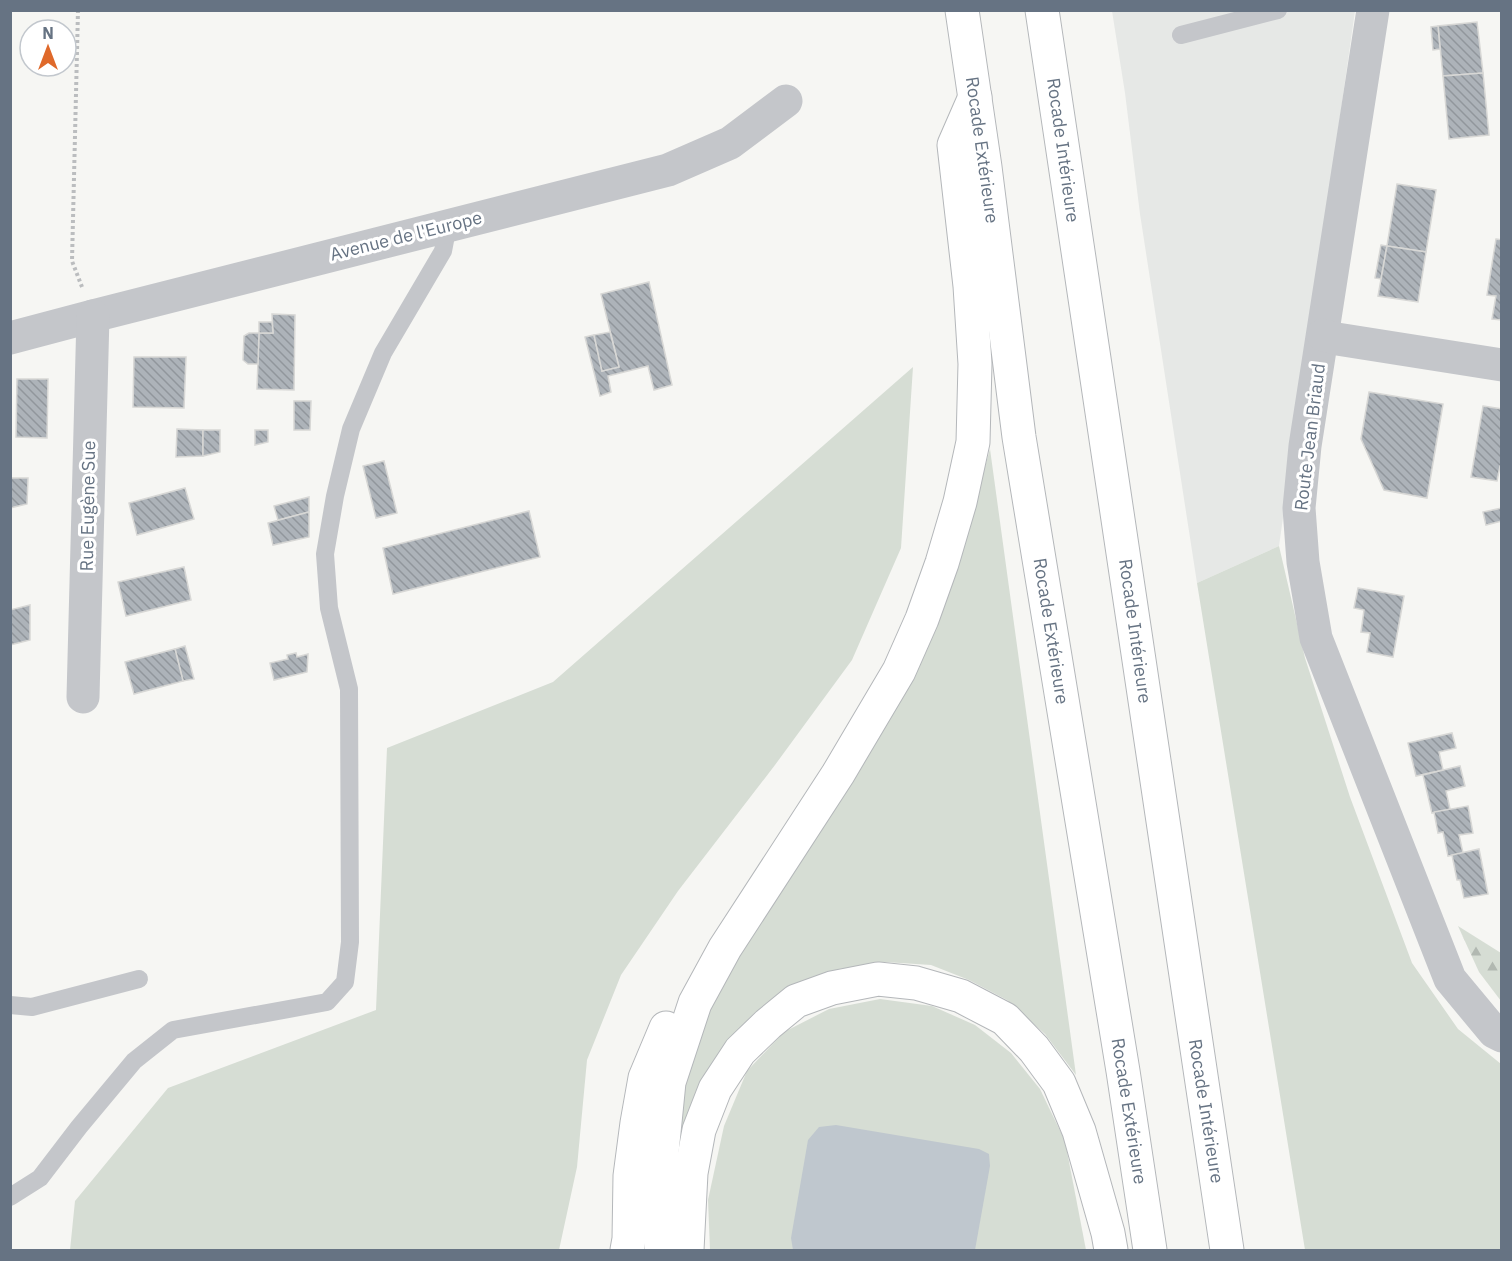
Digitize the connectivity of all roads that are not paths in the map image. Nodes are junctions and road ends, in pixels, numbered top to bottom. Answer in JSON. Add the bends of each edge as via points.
{"nodes":[{"id":1,"x":962,"y":10,"type":"edge"},
{"id":2,"x":1042,"y":10,"type":"edge"},
{"id":3,"x":1278,"y":10,"type":"edge"},
{"id":4,"x":1373,"y":10,"type":"edge"},
{"id":5,"x":1181,"y":36,"type":"dead end"},
{"id":6,"x":975,"y":98,"type":"junction"},
{"id":7,"x":786,"y":101,"type":"dead end"},
{"id":8,"x":448,"y":225,"type":"junction"},
{"id":9,"x":93,"y":316,"type":"junction"},
{"id":10,"x":1323,"y":335,"type":"junction"},
{"id":11,"x":10,"y":338,"type":"edge"},
{"id":12,"x":1502,"y":365,"type":"edge"},
{"id":13,"x":83,"y":697,"type":"dead end"},
{"id":14,"x":759,"y":895,"type":"junction"},
{"id":15,"x":139,"y":980,"type":"dead end"},
{"id":16,"x":10,"y":1005,"type":"edge"},
{"id":17,"x":1502,"y":1036,"type":"edge"},
{"id":18,"x":1199,"y":1064,"type":"junction"},
{"id":19,"x":10,"y":1197,"type":"edge"},
{"id":20,"x":627,"y":1251,"type":"edge"},
{"id":21,"x":662,"y":1251,"type":"edge"},
{"id":22,"x":687,"y":1251,"type":"edge"},
{"id":23,"x":1112,"y":1251,"type":"edge"},
{"id":24,"x":1150,"y":1251,"type":"edge"},
{"id":25,"x":1227,"y":1251,"type":"edge"},
{"id":26,"x":1242,"y":1251,"type":"edge"}],
"edges":[{"from":1,"to":6,"type":"highway","name":"Rocade Extérieure"},
{"from":2,"to":18,"type":"highway","name":"Rocade Intérieure"},
{"from":3,"to":5,"type":"lane"},
{"from":4,"to":10,"type":"street","name":"Route Jean Briaud"},
{"from":6,"to":14,"type":"highway","via":[[954,145],[975,363],[973,442],[960,502],[926,608],[899,671]]},
{"from":6,"to":24,"type":"highway","name":"Rocade Extérieure","via":[[1019,437]]},
{"from":7,"to":8,"type":"street","name":"Avenue de l'Europe","via":[[730,143],[668,170]]},
{"from":8,"to":9,"type":"street","name":"Avenue de l'Europe"},
{"from":8,"to":19,"type":"lane","via":[[443,251],[383,353],[351,429],[325,554],[329,608],[349,688],[350,942],[345,982],[327,1002],[173,1030],[134,1061],[40,1178]]},
{"from":9,"to":11,"type":"street","name":"Avenue de l'Europe"},
{"from":9,"to":13,"type":"street","name":"Rue Eugène Sue"},
{"from":10,"to":12,"type":"street"},
{"from":10,"to":17,"type":"street","name":"Route Jean Briaud","via":[[1299,508],[1303,562],[1316,638],[1450,979],[1494,1032]]},
{"from":14,"to":20,"type":"highway","via":[[713,943],[679,998],[645,1078],[630,1176]]},
{"from":14,"to":21,"type":"highway","via":[[695,1003],[669,1082],[660,1172]]},
{"from":15,"to":16,"type":"lane","via":[[32,1007]]},
{"from":18,"to":25,"type":"highway","name":"Rocade Intérieure"},
{"from":18,"to":26,"type":"highway"},
{"from":22,"to":23,"type":"highway","via":[[691,1173],[699,1130],[715,1089],[740,1051],[796,1001],[832,988],[878,979],[916,983],[961,996],[1005,1018],[1034,1048],[1059,1083],[1079,1131]]}]}
